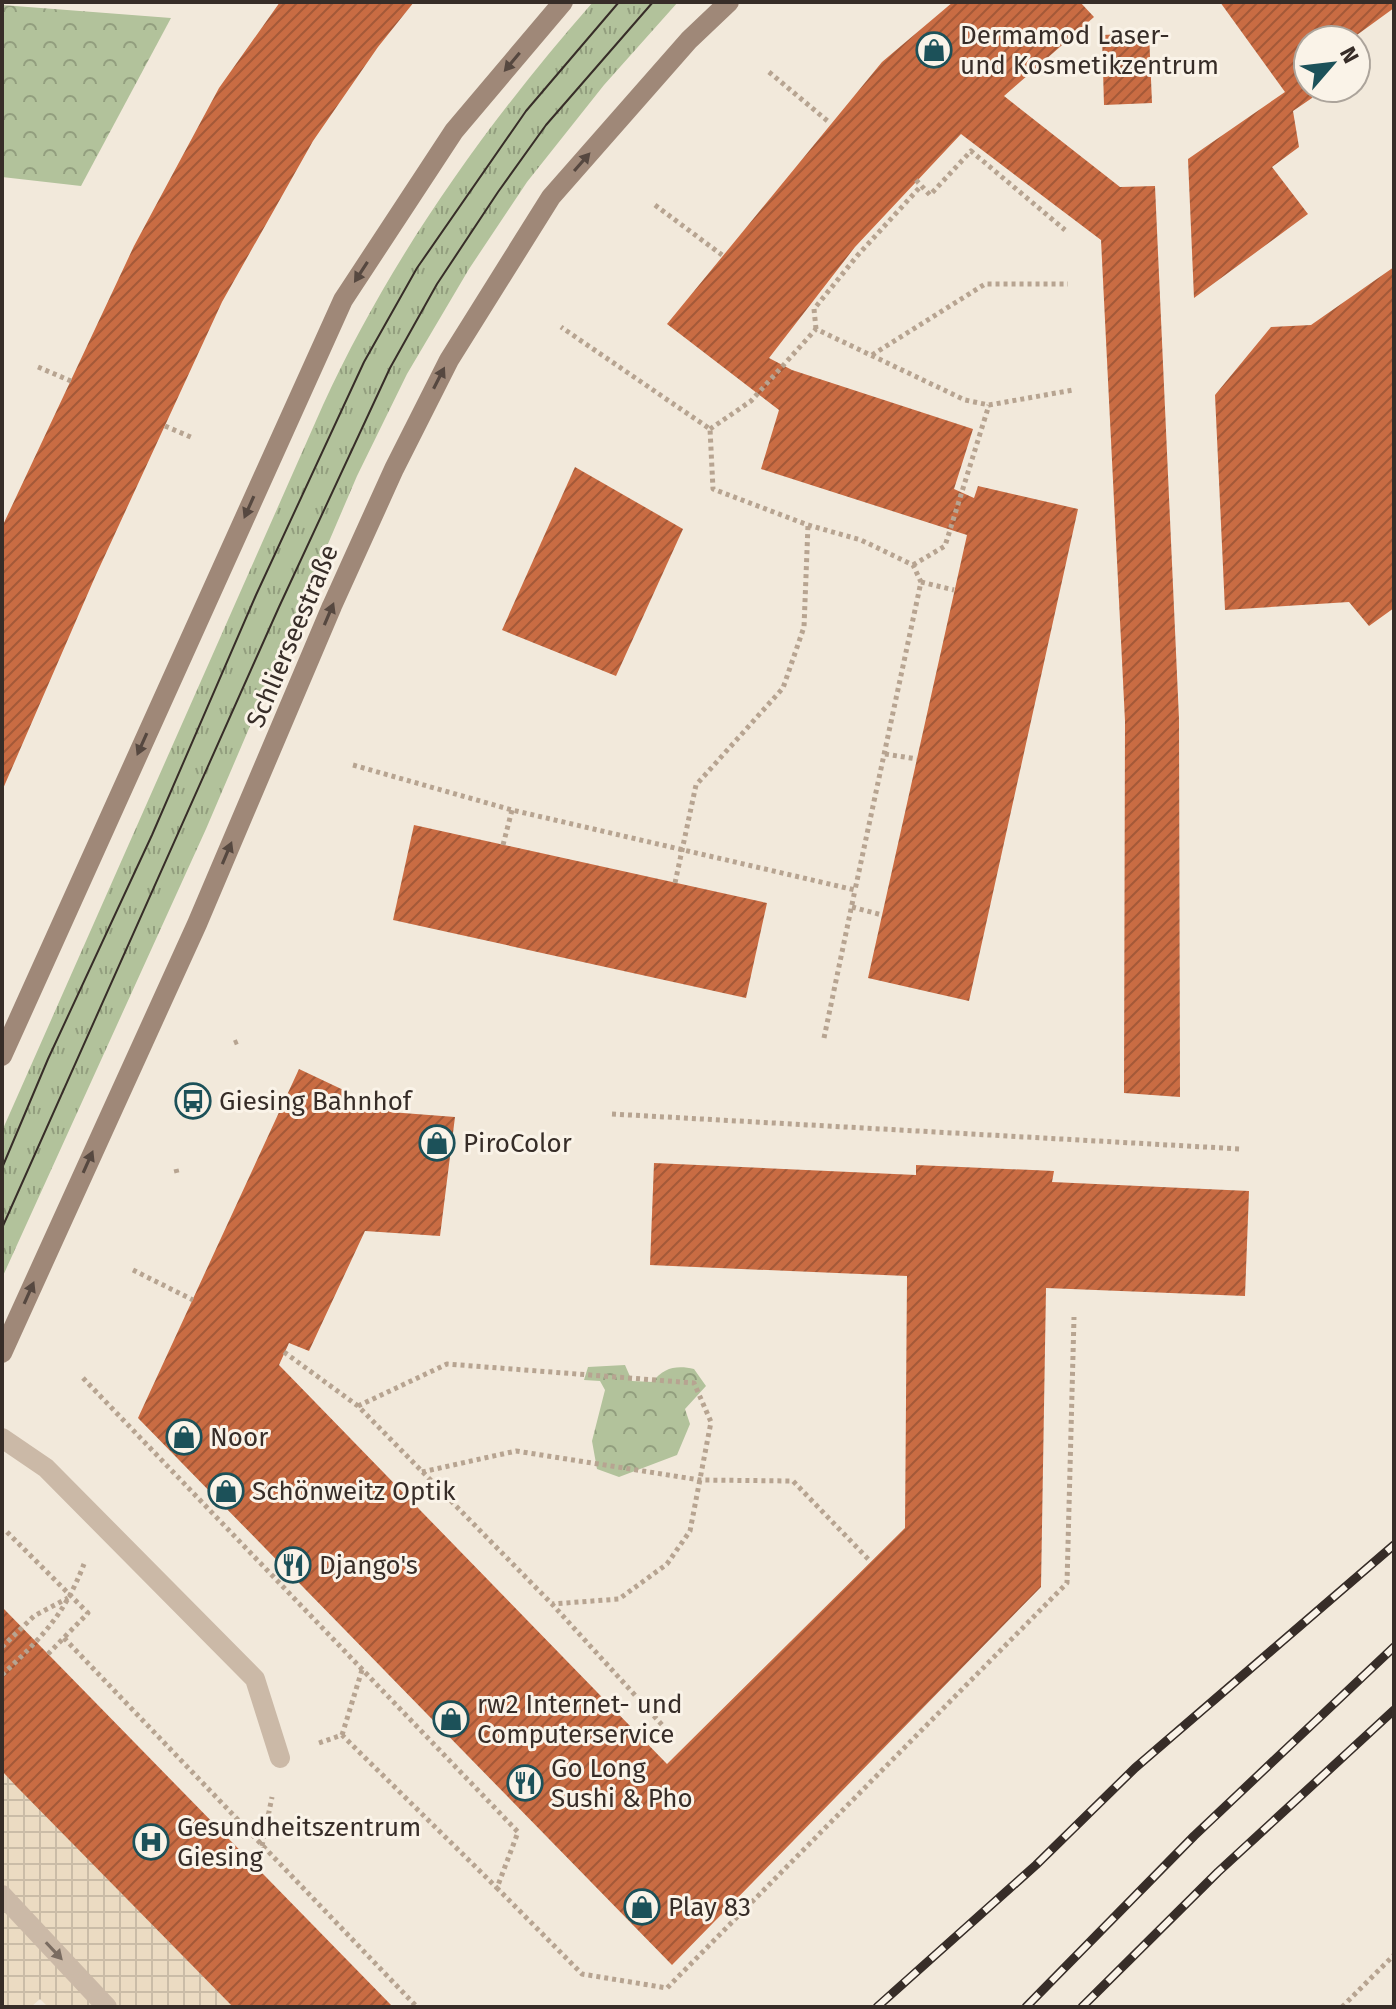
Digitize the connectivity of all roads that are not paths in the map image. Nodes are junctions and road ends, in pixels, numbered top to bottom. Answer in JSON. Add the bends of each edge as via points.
{"nodes":[{"id":1,"x":563,"y":2,"type":"edge"},
{"id":2,"x":729,"y":2,"type":"edge"},
{"id":3,"x":2,"y":1056,"type":"edge"},
{"id":4,"x":2,"y":1353,"type":"edge"},
{"id":5,"x":2,"y":1438,"type":"edge"},
{"id":6,"x":280,"y":1758,"type":"road end"},
{"id":7,"x":2,"y":1895,"type":"edge"},
{"id":8,"x":107,"y":2007,"type":"edge"}],
"edges":[{"from":1,"to":3,"type":"main road","one_way":true,"via":[[454,131],[343,300]]},
{"from":4,"to":2,"type":"main road","name":"Schlierseestraße","one_way":true,"via":[[197,924],[332,606],[449,360],[551,197]]},
{"from":5,"to":6,"type":"lane","via":[[46,1468],[255,1679]]},
{"from":7,"to":8,"type":"lane","one_way":true}]}
